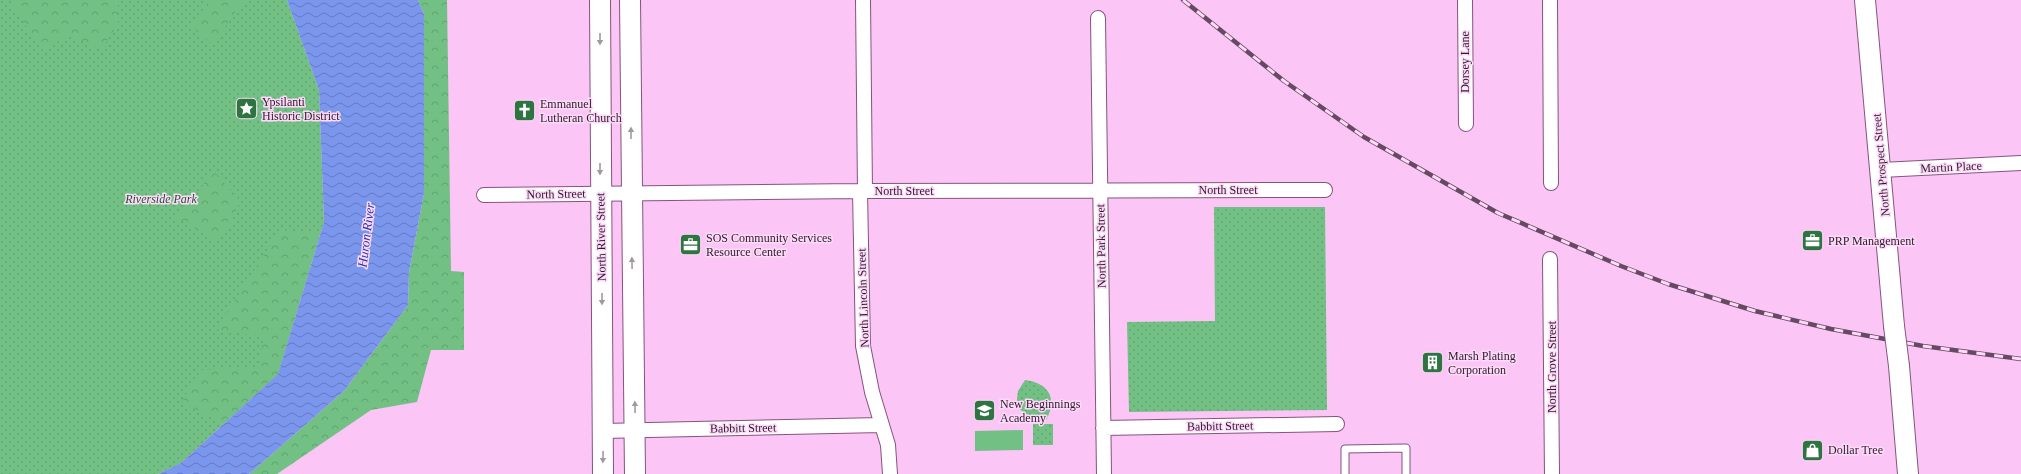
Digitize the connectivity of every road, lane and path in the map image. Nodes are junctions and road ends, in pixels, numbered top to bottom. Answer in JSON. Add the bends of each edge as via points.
{"nodes":[{"id":1,"x":600,"y":0,"type":"edge"},
{"id":2,"x":630,"y":0,"type":"edge"},
{"id":3,"x":863,"y":0,"type":"edge"},
{"id":4,"x":1465,"y":0,"type":"edge"},
{"id":5,"x":1550,"y":0,"type":"edge"},
{"id":6,"x":1865,"y":0,"type":"edge"},
{"id":7,"x":1098,"y":18,"type":"dead end"},
{"id":8,"x":1466,"y":124,"type":"dead end"},
{"id":9,"x":2021,"y":163,"type":"edge"},
{"id":10,"x":1882,"y":170,"type":"junction"},
{"id":11,"x":1551,"y":183,"type":"dead end"},
{"id":12,"x":1100,"y":190,"type":"junction"},
{"id":13,"x":1325,"y":190,"type":"dead end"},
{"id":14,"x":862,"y":191,"type":"junction"},
{"id":15,"x":600,"y":194,"type":"junction"},
{"id":16,"x":631,"y":194,"type":"junction"},
{"id":17,"x":484,"y":195,"type":"dead end"},
{"id":18,"x":1550,"y":259,"type":"dead end"},
{"id":19,"x":1337,"y":424,"type":"dead end"},
{"id":20,"x":882,"y":426,"type":"junction"},
{"id":21,"x":1103,"y":428,"type":"junction"},
{"id":22,"x":635,"y":430,"type":"junction"},
{"id":23,"x":603,"y":431,"type":"junction"},
{"id":24,"x":603,"y":474,"type":"edge"},
{"id":25,"x":635,"y":474,"type":"edge"},
{"id":26,"x":890,"y":474,"type":"edge"},
{"id":27,"x":1104,"y":474,"type":"edge"},
{"id":28,"x":1345,"y":474,"type":"edge"},
{"id":29,"x":1406,"y":474,"type":"edge"},
{"id":30,"x":1552,"y":474,"type":"edge"},
{"id":31,"x":1908,"y":474,"type":"edge"}],
"edges":[{"from":1,"to":15,"type":"street","name":"North River Street","one_way":true},
{"from":16,"to":2,"type":"street","one_way":true},
{"from":3,"to":14,"type":"street","name":"North Lincoln Street"},
{"from":4,"to":8,"type":"street","name":"Dorsey Lane"},
{"from":5,"to":11,"type":"street"},
{"from":6,"to":10,"type":"street","name":"North Prospect Street"},
{"from":7,"to":12,"type":"street","name":"North Park Street"},
{"from":9,"to":10,"type":"street","name":"Martin Place"},
{"from":10,"to":31,"type":"street","name":"North Prospect Street","bridge":true},
{"from":12,"to":13,"type":"street","name":"North Street"},
{"from":12,"to":14,"type":"street","name":"North Street"},
{"from":12,"to":21,"type":"street","name":"North Park Street"},
{"from":14,"to":16,"type":"street","name":"North Street"},
{"from":14,"to":20,"type":"street","name":"North Lincoln Street","via":[[863,346]]},
{"from":15,"to":16,"type":"street","name":"North Street"},
{"from":15,"to":17,"type":"street","name":"North Street"},
{"from":15,"to":23,"type":"street","name":"North River Street","one_way":true},
{"from":22,"to":16,"type":"street","one_way":true},
{"from":18,"to":30,"type":"street","name":"North Grove Street"},
{"from":19,"to":21,"type":"street","name":"Babbitt Street"},
{"from":20,"to":22,"type":"street","name":"Babbitt Street"},
{"from":20,"to":26,"type":"street","name":"North Lincoln Street","via":[[888,445]]},
{"from":21,"to":27,"type":"street","name":"North Park Street"},
{"from":22,"to":23,"type":"street","name":"Babbitt Street"},
{"from":22,"to":25,"type":"street"},
{"from":23,"to":24,"type":"street","name":"North River Street","one_way":true},
{"from":28,"to":29,"type":"lane","via":[[1345,449],[1406,448]]}]}
